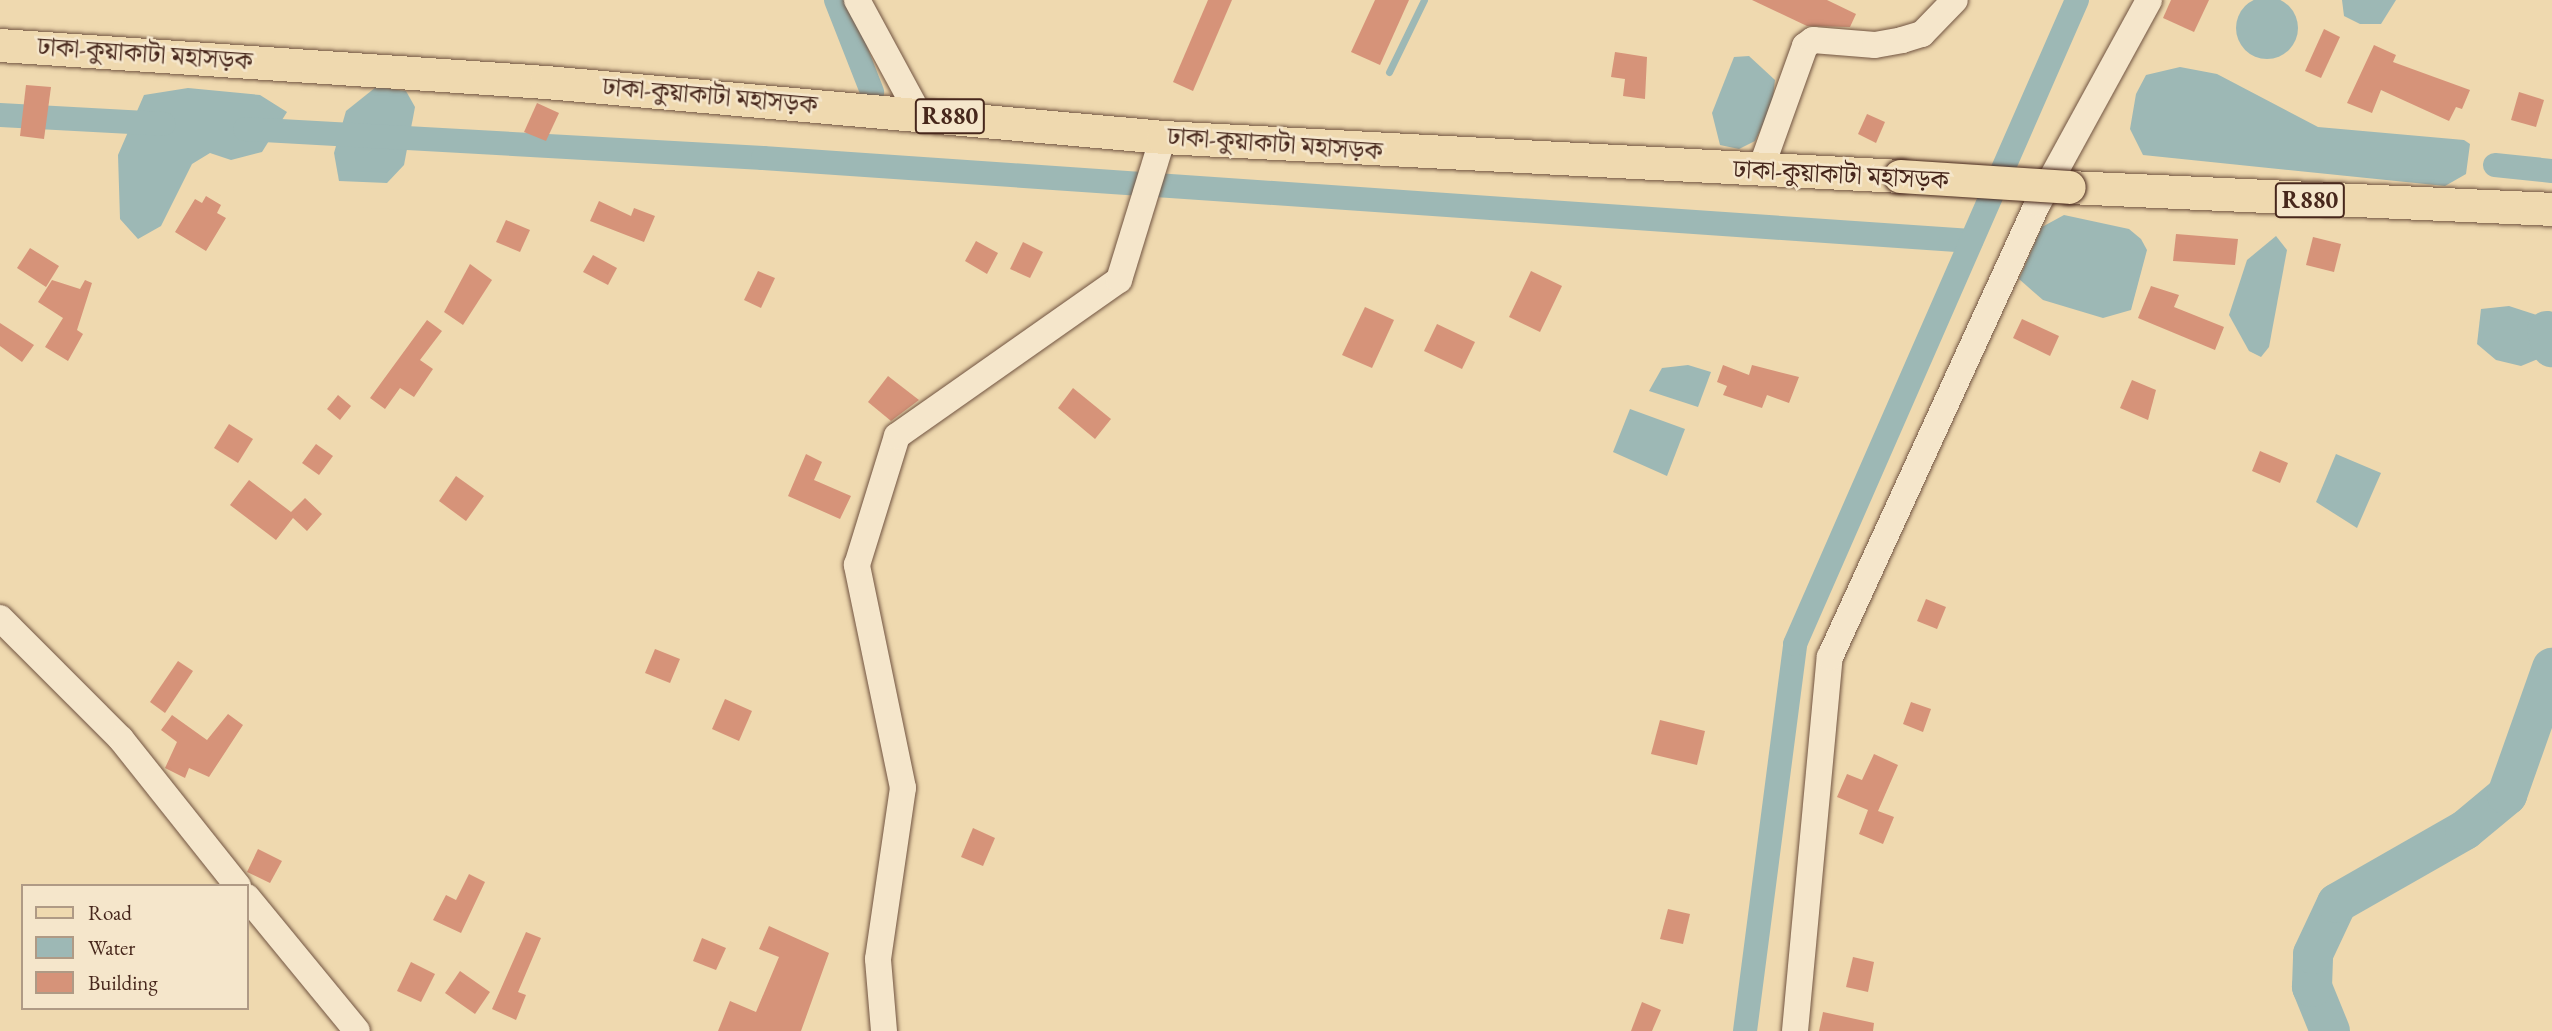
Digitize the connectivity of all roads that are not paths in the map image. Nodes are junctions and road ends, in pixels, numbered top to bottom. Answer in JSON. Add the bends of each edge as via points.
{"nodes":[{"id":1,"x":857,"y":0,"type":"edge"},
{"id":2,"x":1955,"y":0,"type":"edge"},
{"id":3,"x":2149,"y":0,"type":"edge"},
{"id":4,"x":0,"y":45,"type":"edge"},
{"id":5,"x":918,"y":113,"type":"junction"},
{"id":6,"x":1163,"y":137,"type":"junction"},
{"id":7,"x":1760,"y":171,"type":"junction"},
{"id":8,"x":2552,"y":209,"type":"edge"},
{"id":9,"x":0,"y":618,"type":"edge"},
{"id":10,"x":236,"y":884,"type":"edge"},
{"id":11,"x":248,"y":898,"type":"edge"},
{"id":12,"x":357,"y":1031,"type":"edge"},
{"id":13,"x":884,"y":1031,"type":"edge"},
{"id":14,"x":1795,"y":1031,"type":"edge"}],
"edges":[{"from":1,"to":5,"type":"street"},
{"from":2,"to":7,"type":"street","via":[[1922,34],[1875,45],[1814,40],[1805,46]]},
{"from":3,"to":14,"type":"street","via":[[2038,203],[1830,657]]},
{"from":4,"to":5,"type":"main road","name":"ঢাকা-কুয়াকাটা মহাসড়ক","number":"R880"},
{"from":5,"to":6,"type":"main road","name":"ঢাকা-কুয়াকাটা মহাসড়ক","number":"R880"},
{"from":6,"to":7,"type":"main road","name":"ঢাকা-কুয়াকাটা মহাসড়ক","number":"R880"},
{"from":6,"to":13,"type":"street","via":[[1119,281],[897,436],[857,565],[903,788],[877,959]]},
{"from":7,"to":8,"type":"main road","name":"ঢাকা-কুয়াকাটা মহাসড়ক","number":"R880","bridge":true},
{"from":9,"to":10,"type":"street","via":[[121,740]]},
{"from":11,"to":12,"type":"street"}]}
